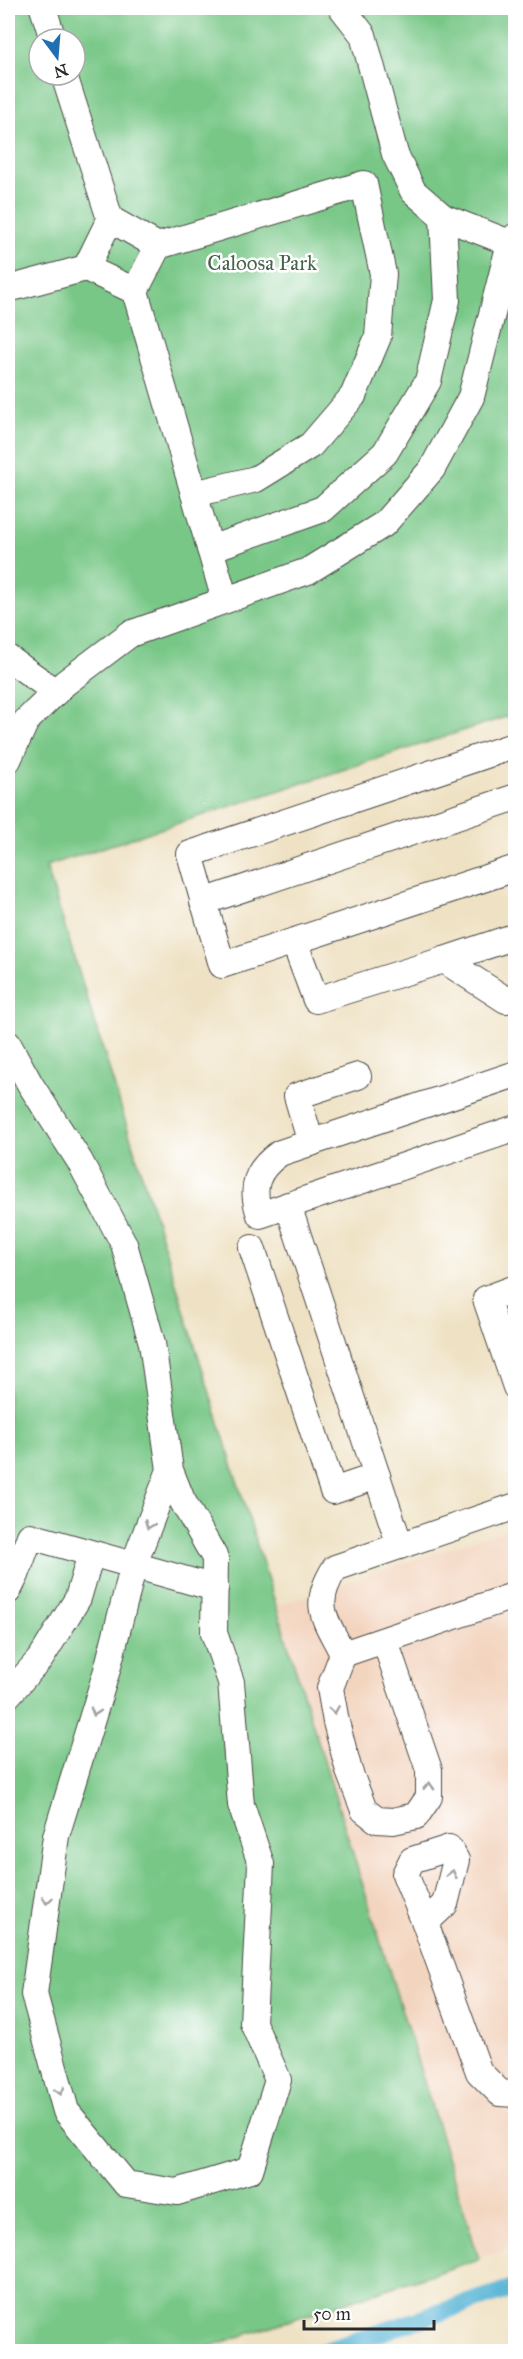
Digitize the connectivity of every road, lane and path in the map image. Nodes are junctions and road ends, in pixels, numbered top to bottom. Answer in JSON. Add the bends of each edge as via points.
{"nodes":[{"id":1,"x":43,"y":8,"type":"edge"},
{"id":2,"x":342,"y":8,"type":"edge"},
{"id":3,"x":49,"y":27,"type":"edge"},
{"id":4,"x":68,"y":87,"type":"edge"},
{"id":5,"x":403,"y":171,"type":"junction"},
{"id":6,"x":364,"y":184,"type":"junction"},
{"id":7,"x":443,"y":217,"type":"junction"},
{"id":8,"x":110,"y":219,"type":"junction"},
{"id":9,"x":513,"y":240,"type":"edge"},
{"id":10,"x":158,"y":246,"type":"junction"},
{"id":11,"x":86,"y":268,"type":"junction"},
{"id":12,"x":8,"y":289,"type":"edge"},
{"id":13,"x":135,"y":291,"type":"junction"},
{"id":14,"x":194,"y":494,"type":"junction"},
{"id":15,"x":210,"y":549,"type":"junction"},
{"id":16,"x":225,"y":600,"type":"junction"},
{"id":17,"x":8,"y":658,"type":"edge"},
{"id":18,"x":56,"y":692,"type":"junction"},
{"id":19,"x":516,"y":746,"type":"edge"},
{"id":20,"x":8,"y":760,"type":"edge"},
{"id":21,"x":516,"y":797,"type":"edge"},
{"id":22,"x":516,"y":868,"type":"edge"},
{"id":23,"x":203,"y":902,"type":"junction"},
{"id":24,"x":516,"y":936,"type":"edge"},
{"id":25,"x":294,"y":941,"type":"junction"},
{"id":26,"x":444,"y":960,"type":"junction"},
{"id":27,"x":516,"y":997,"type":"edge"},
{"id":28,"x":8,"y":1044,"type":"edge"},
{"id":29,"x":516,"y":1074,"type":"edge"},
{"id":30,"x":358,"y":1076,"type":"dead end"},
{"id":31,"x":516,"y":1128,"type":"edge"},
{"id":32,"x":311,"y":1143,"type":"junction"},
{"id":33,"x":288,"y":1205,"type":"junction"},
{"id":34,"x":252,"y":1248,"type":"dead end"},
{"id":35,"x":516,"y":1288,"type":"edge"},
{"id":36,"x":516,"y":1387,"type":"edge"},
{"id":37,"x":170,"y":1470,"type":"junction"},
{"id":38,"x":377,"y":1476,"type":"junction"},
{"id":39,"x":516,"y":1506,"type":"edge"},
{"id":40,"x":400,"y":1546,"type":"junction"},
{"id":41,"x":91,"y":1554,"type":"junction"},
{"id":42,"x":134,"y":1564,"type":"junction"},
{"id":43,"x":215,"y":1588,"type":"junction"},
{"id":44,"x":8,"y":1591,"type":"edge"},
{"id":45,"x":516,"y":1595,"type":"edge"},
{"id":46,"x":385,"y":1641,"type":"junction"},
{"id":47,"x":343,"y":1654,"type":"junction"},
{"id":48,"x":8,"y":1695,"type":"edge"},
{"id":49,"x":425,"y":1923,"type":"dead end"},
{"id":50,"x":516,"y":2094,"type":"edge"}],
"edges":[{"from":1,"to":3,"type":"lane"},
{"from":2,"to":5,"type":"lane","via":[[363,35]]},
{"from":4,"to":8,"type":"lane"},
{"from":5,"to":6,"type":"lane"},
{"from":5,"to":7,"type":"lane","via":[[413,191]]},
{"from":6,"to":10,"type":"lane"},
{"from":6,"to":14,"type":"lane","via":[[383,274],[378,337],[353,396],[311,445],[266,473]]},
{"from":7,"to":9,"type":"lane"},
{"from":7,"to":15,"type":"lane","via":[[445,312],[428,381],[385,453],[323,509]]},
{"from":8,"to":10,"type":"lane"},
{"from":8,"to":11,"type":"lane"},
{"from":9,"to":16,"type":"lane","via":[[471,397],[432,469],[384,524],[308,571]]},
{"from":10,"to":13,"type":"lane"},
{"from":11,"to":12,"type":"lane"},
{"from":11,"to":13,"type":"lane"},
{"from":13,"to":14,"type":"lane"},
{"from":14,"to":15,"type":"lane"},
{"from":15,"to":16,"type":"lane"},
{"from":16,"to":18,"type":"lane","via":[[130,634]]},
{"from":17,"to":18,"type":"lane"},
{"from":18,"to":20,"type":"lane","via":[[26,722]]},
{"from":19,"to":23,"type":"lane","via":[[190,854]]},
{"from":21,"to":23,"type":"lane"},
{"from":22,"to":25,"type":"lane"},
{"from":23,"to":25,"type":"lane","via":[[222,965]]},
{"from":24,"to":26,"type":"lane"},
{"from":25,"to":26,"type":"lane","via":[[316,1000]]},
{"from":26,"to":27,"type":"lane","via":[[506,1000]]},
{"from":28,"to":37,"type":"lane","via":[[79,1160],[124,1244],[152,1343]]},
{"from":29,"to":32,"type":"lane"},
{"from":30,"to":32,"type":"lane","via":[[297,1096]]},
{"from":31,"to":33,"type":"lane"},
{"from":32,"to":33,"type":"lane","via":[[280,1153],[259,1173],[255,1201],[260,1215]]},
{"from":33,"to":38,"type":"lane"},
{"from":34,"to":38,"type":"lane","via":[[333,1491]]},
{"from":35,"to":36,"type":"lane","via":[[486,1299]]},
{"from":37,"to":42,"type":"lane","one_way":true},
{"from":37,"to":43,"type":"lane","via":[[215,1558]]},
{"from":38,"to":40,"type":"lane"},
{"from":39,"to":40,"type":"lane"},
{"from":40,"to":47,"type":"lane","via":[[335,1568],[324,1585],[321,1609]]},
{"from":41,"to":42,"type":"lane"},
{"from":41,"to":44,"type":"lane","via":[[30,1536]]},
{"from":41,"to":48,"type":"lane","via":[[78,1598],[41,1658]]},
{"from":42,"to":43,"type":"lane"},
{"from":42,"to":43,"type":"lane","one_way":true,"via":[[107,1670],[56,1836],[34,1994],[66,2111],[126,2184],[177,2192],[250,2170],[278,2080],[253,2023],[261,1864],[241,1805],[231,1682],[214,1633]]},
{"from":45,"to":46,"type":"lane"},
{"from":46,"to":47,"type":"lane"},
{"from":47,"to":46,"type":"lane","one_way":true,"via":[[330,1688],[349,1771],[364,1810],[376,1820],[416,1816],[429,1797],[429,1770]]},
{"from":49,"to":50,"type":"lane","via":[[479,2072],[500,2093]]}]}
